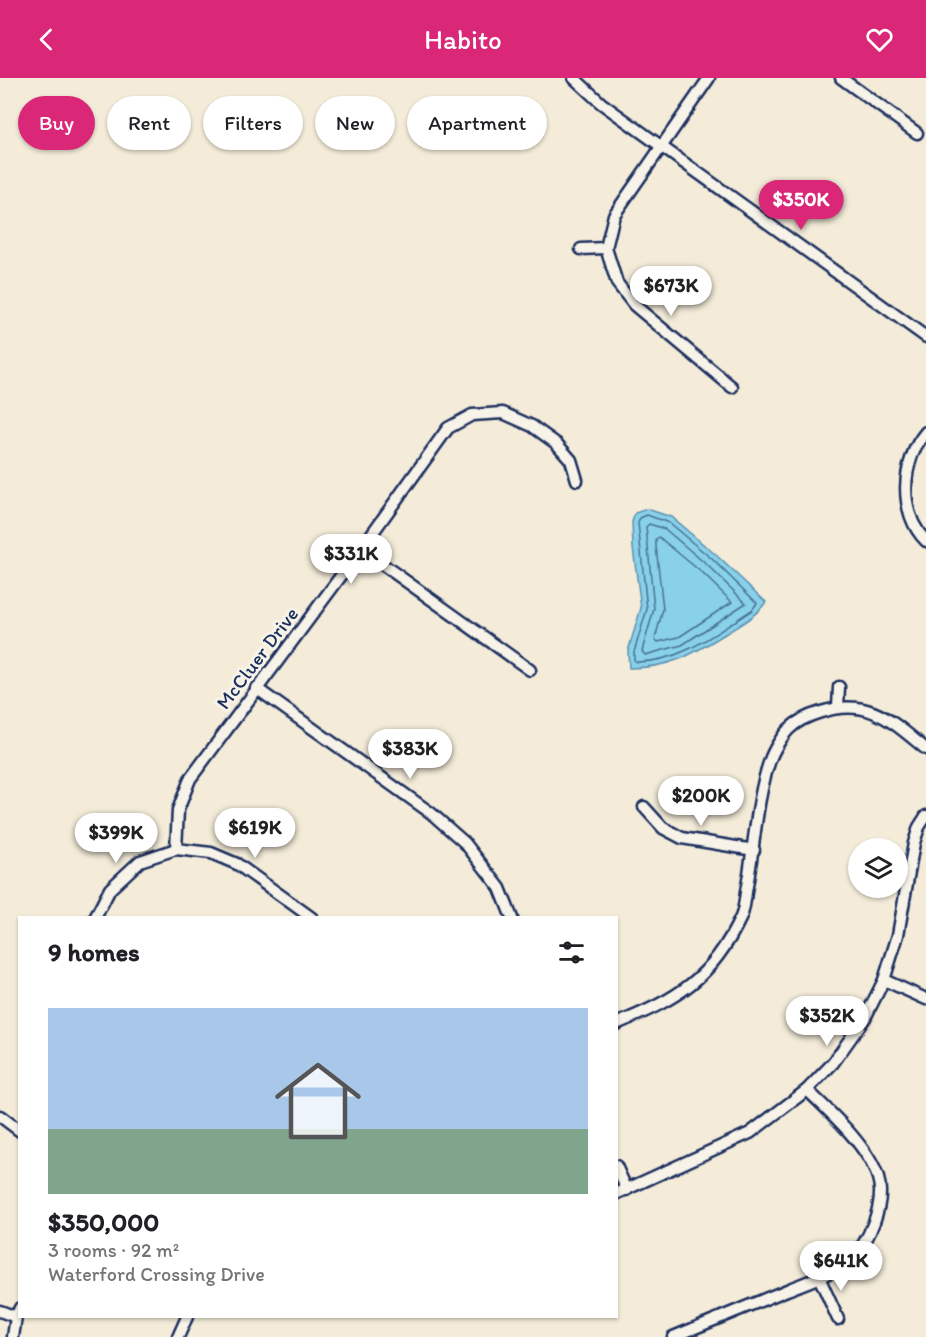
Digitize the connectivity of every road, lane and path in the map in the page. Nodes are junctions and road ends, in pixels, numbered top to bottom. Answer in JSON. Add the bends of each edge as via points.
{"nodes":[{"id":1,"x":709,"y":78,"type":"edge"},
{"id":2,"x":841,"y":78,"type":"edge"},
{"id":3,"x":577,"y":79,"type":"edge"},
{"id":4,"x":917,"y":133,"type":"dead end"},
{"id":5,"x":660,"y":147,"type":"junction"},
{"id":6,"x":606,"y":248,"type":"junction"},
{"id":7,"x":581,"y":249,"type":"dead end"},
{"id":8,"x":926,"y":337,"type":"edge"},
{"id":9,"x":732,"y":387,"type":"dead end"},
{"id":10,"x":926,"y":432,"type":"edge"},
{"id":11,"x":577,"y":480,"type":"dead end"},
{"id":12,"x":926,"y":541,"type":"edge"},
{"id":13,"x":361,"y":549,"type":"junction"},
{"id":14,"x":530,"y":670,"type":"dead end"},
{"id":15,"x":839,"y":687,"type":"dead end"},
{"id":16,"x":256,"y":688,"type":"junction"},
{"id":17,"x":838,"y":706,"type":"junction"},
{"id":18,"x":926,"y":749,"type":"edge"},
{"id":19,"x":644,"y":807,"type":"dead end"},
{"id":20,"x":926,"y":816,"type":"edge"},
{"id":21,"x":177,"y":849,"type":"junction"},
{"id":22,"x":754,"y":850,"type":"junction"},
{"id":23,"x":96,"y":916,"type":"edge"},
{"id":24,"x":309,"y":916,"type":"edge"},
{"id":25,"x":511,"y":916,"type":"edge"},
{"id":26,"x":884,"y":980,"type":"junction"},
{"id":27,"x":926,"y":999,"type":"edge"},
{"id":28,"x":618,"y":1023,"type":"edge"},
{"id":29,"x":807,"y":1090,"type":"junction"},
{"id":30,"x":0,"y":1116,"type":"edge"},
{"id":31,"x":18,"y":1130,"type":"edge"},
{"id":32,"x":618,"y":1175,"type":"edge"},
{"id":33,"x":622,"y":1192,"type":"edge"},
{"id":34,"x":819,"y":1277,"type":"junction"},
{"id":35,"x":0,"y":1311,"type":"edge"},
{"id":36,"x":18,"y":1312,"type":"edge"},
{"id":37,"x":188,"y":1318,"type":"edge"},
{"id":38,"x":838,"y":1319,"type":"dead end"},
{"id":39,"x":14,"y":1337,"type":"edge"},
{"id":40,"x":178,"y":1337,"type":"edge"},
{"id":41,"x":673,"y":1337,"type":"edge"}],
"edges":[{"from":1,"to":5,"type":"street"},
{"from":2,"to":4,"type":"street"},
{"from":3,"to":5,"type":"street","via":[[601,103]]},
{"from":5,"to":6,"type":"street","via":[[614,215]]},
{"from":5,"to":8,"type":"street"},
{"from":6,"to":7,"type":"street"},
{"from":6,"to":9,"type":"street","via":[[617,282],[634,305]]},
{"from":10,"to":12,"type":"street","via":[[911,461],[906,499],[912,519]]},
{"from":11,"to":13,"type":"street","name":"McCluer Drive","via":[[571,460],[532,426],[503,413],[472,416],[448,428]]},
{"from":13,"to":14,"type":"street"},
{"from":13,"to":16,"type":"street","name":"McCluer Drive"},
{"from":15,"to":17,"type":"street"},
{"from":16,"to":21,"type":"street","name":"McCluer Drive","via":[[190,779],[178,810]]},
{"from":16,"to":25,"type":"street","via":[[421,805],[465,843],[500,888]]},
{"from":17,"to":18,"type":"street","via":[[858,707],[886,717]]},
{"from":17,"to":22,"type":"street","via":[[789,728],[770,759]]},
{"from":19,"to":22,"type":"street","via":[[663,828],[682,838]]},
{"from":20,"to":26,"type":"street","via":[[914,843],[898,936]]},
{"from":21,"to":23,"type":"street","via":[[140,861],[110,889]]},
{"from":21,"to":24,"type":"street","via":[[211,854],[237,864]]},
{"from":22,"to":28,"type":"street","via":[[742,916],[711,967],[673,998]]},
{"from":26,"to":27,"type":"street"},
{"from":26,"to":29,"type":"street","via":[[856,1031]]},
{"from":29,"to":33,"type":"street","via":[[750,1133]]},
{"from":29,"to":34,"type":"street","via":[[852,1136],[879,1181],[875,1221],[863,1246],[848,1261]]},
{"from":30,"to":31,"type":"street"},
{"from":32,"to":33,"type":"street"},
{"from":34,"to":38,"type":"street"},
{"from":34,"to":41,"type":"street"},
{"from":35,"to":36,"type":"street"},
{"from":36,"to":39,"type":"street"},
{"from":37,"to":40,"type":"street"}]}
